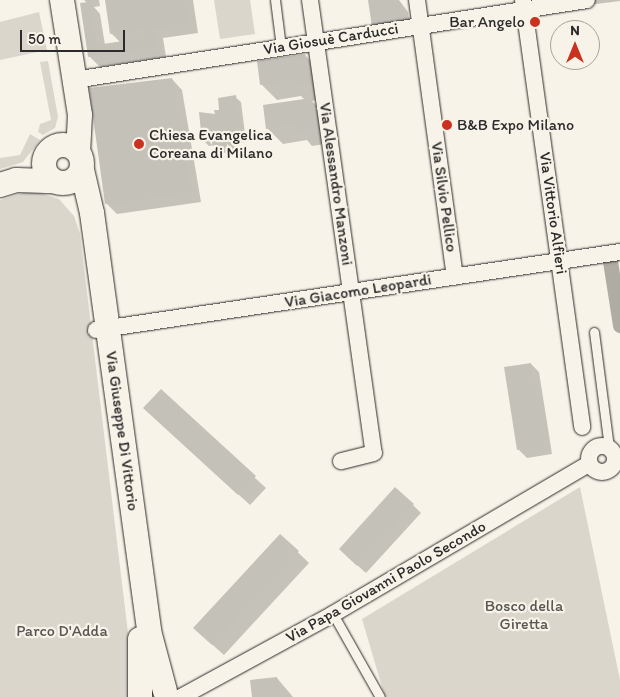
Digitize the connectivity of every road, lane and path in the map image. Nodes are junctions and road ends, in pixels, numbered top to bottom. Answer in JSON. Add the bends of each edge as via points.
{"nodes":[{"id":1,"x":62,"y":0,"type":"edge"},
{"id":2,"x":275,"y":0,"type":"edge"},
{"id":3,"x":310,"y":0,"type":"edge"},
{"id":4,"x":417,"y":0,"type":"edge"},
{"id":5,"x":587,"y":0,"type":"edge"},
{"id":6,"x":524,"y":5,"type":"edge"},
{"id":7,"x":420,"y":25,"type":"junction"},
{"id":8,"x":316,"y":41,"type":"junction"},
{"id":9,"x":281,"y":47,"type":"junction"},
{"id":10,"x":74,"y":80,"type":"junction"},
{"id":11,"x":64,"y":164,"type":"junction"},
{"id":12,"x":8,"y":183,"type":"edge"},
{"id":13,"x":620,"y":252,"type":"edge"},
{"id":14,"x":560,"y":261,"type":"junction"},
{"id":15,"x":454,"y":276,"type":"junction"},
{"id":16,"x":350,"y":293,"type":"junction"},
{"id":17,"x":102,"y":329,"type":"junction"},
{"id":18,"x":594,"y":332,"type":"dead end"},
{"id":19,"x":582,"y":427,"type":"dead end"},
{"id":20,"x":609,"y":447,"type":"joint"},
{"id":21,"x":341,"y":461,"type":"dead end"},
{"id":22,"x":333,"y":614,"type":"junction"},
{"id":23,"x":173,"y":695,"type":"edge"},
{"id":24,"x":140,"y":697,"type":"edge"},
{"id":25,"x":380,"y":697,"type":"edge"}],
"edges":[{"from":1,"to":10,"type":"street","name":"Via Giuseppe Di Vittorio"},
{"from":2,"to":9,"type":"lane"},
{"from":3,"to":8,"type":"street","name":"Via Alessandro Manzoni"},
{"from":4,"to":7,"type":"street","name":"Via Silvio Pellico"},
{"from":5,"to":6,"type":"street","name":"Via Giosuè Carducci"},
{"from":6,"to":7,"type":"street","name":"Via Giosuè Carducci"},
{"from":6,"to":14,"type":"street","name":"Via Vittorio Alfieri"},
{"from":7,"to":8,"type":"street","name":"Via Giosuè Carducci"},
{"from":7,"to":15,"type":"street","name":"Via Silvio Pellico"},
{"from":8,"to":9,"type":"street","name":"Via Giosuè Carducci"},
{"from":8,"to":16,"type":"street","name":"Via Alessandro Manzoni"},
{"from":9,"to":10,"type":"street","name":"Via Giosuè Carducci"},
{"from":10,"to":11,"type":"street","name":"Via Giuseppe Di Vittorio","via":[[80,115]]},
{"from":11,"to":12,"type":"street"},
{"from":11,"to":17,"type":"street","name":"Via Giuseppe Di Vittorio","via":[[82,214]]},
{"from":13,"to":14,"type":"street","name":"Via Giacomo Leopardi"},
{"from":14,"to":15,"type":"street","name":"Via Giacomo Leopardi"},
{"from":14,"to":19,"type":"street","name":"Via Vittorio Alfieri"},
{"from":15,"to":16,"type":"street","name":"Via Giacomo Leopardi"},
{"from":16,"to":17,"type":"street","name":"Via Giacomo Leopardi"},
{"from":16,"to":21,"type":"street","name":"Via Alessandro Manzoni","via":[[374,453]]},
{"from":17,"to":23,"type":"street","name":"Via Giuseppe Di Vittorio","via":[[149,631]]},
{"from":17,"to":24,"type":"street","name":"Via Giuseppe Di Vittorio","via":[[140,632]]},
{"from":18,"to":20,"type":"lane"},
{"from":20,"to":22,"type":"street","name":"Via Papa Giovanni Paolo Secondo","via":[[594,448],[590,452],[589,464]]},
{"from":22,"to":23,"type":"street","name":"Via Papa Giovanni Paolo Secondo"},
{"from":22,"to":25,"type":"lane"},
{"from":23,"to":24,"type":"street","via":[[154,689]]}]}
